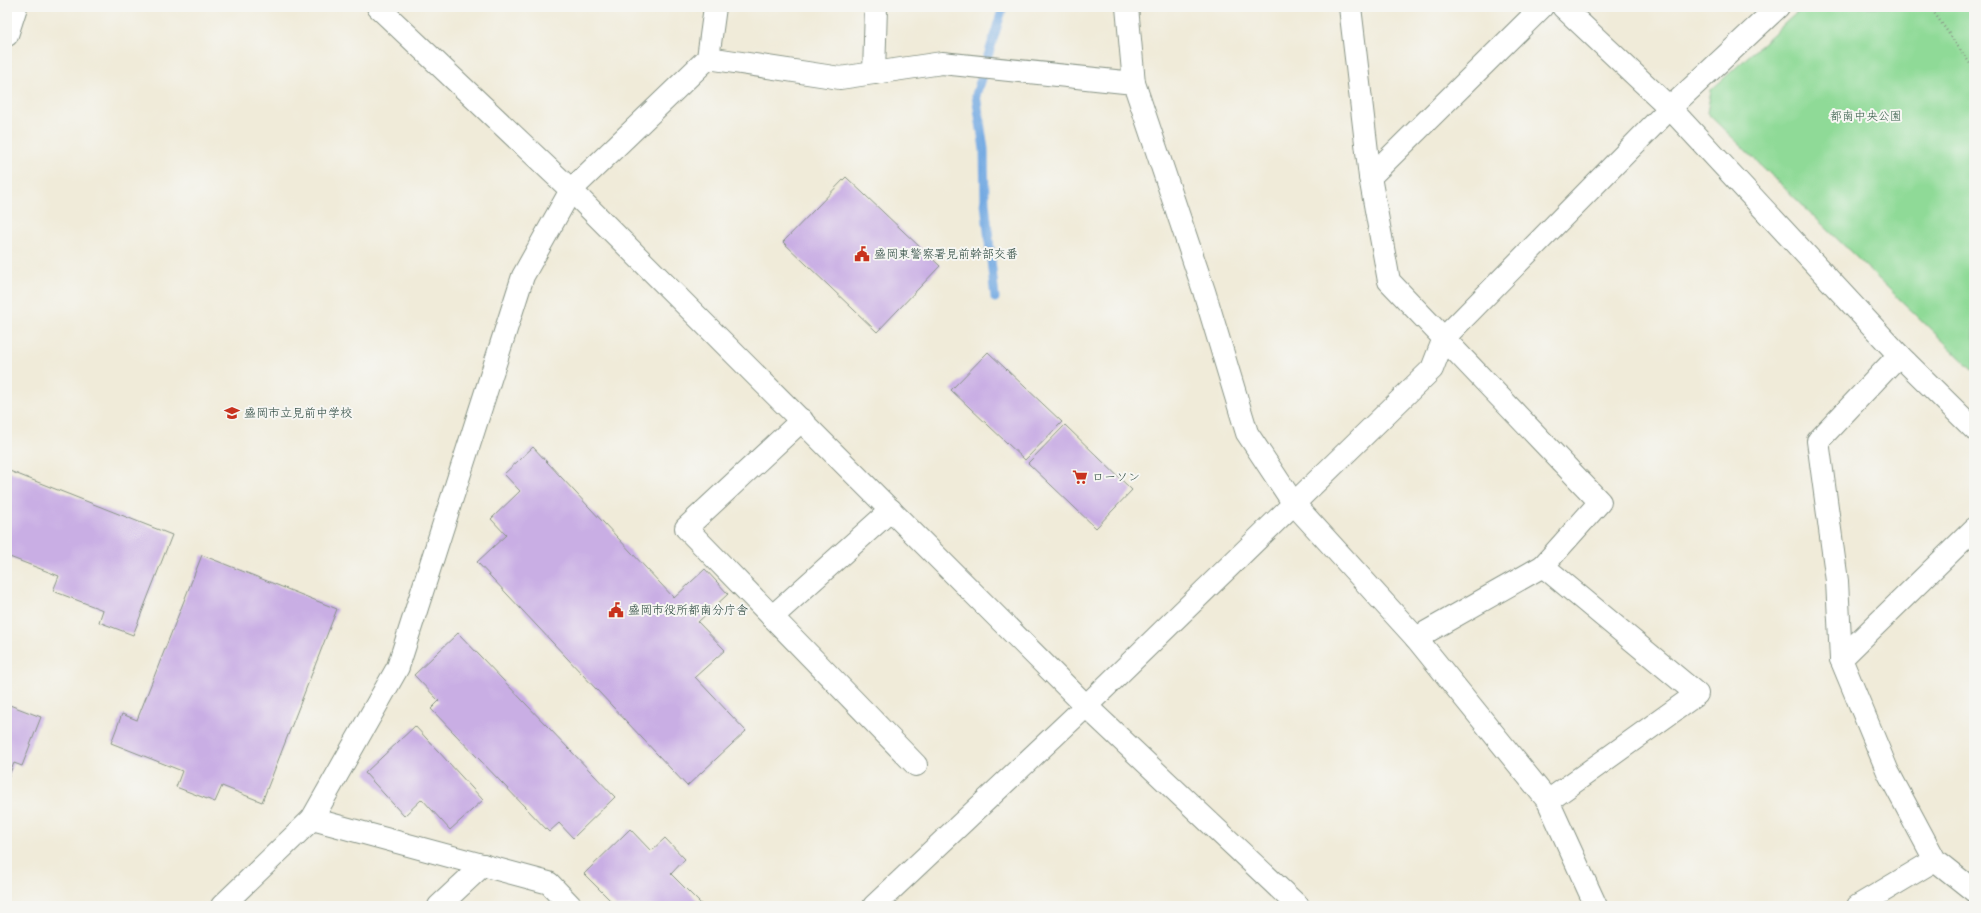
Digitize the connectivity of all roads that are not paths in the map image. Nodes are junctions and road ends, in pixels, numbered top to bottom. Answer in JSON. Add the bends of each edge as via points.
{"nodes":[{"id":1,"x":16,"y":7,"type":"edge"},
{"id":2,"x":378,"y":7,"type":"edge"},
{"id":3,"x":715,"y":7,"type":"edge"},
{"id":4,"x":876,"y":7,"type":"edge"},
{"id":5,"x":1127,"y":7,"type":"edge"},
{"id":6,"x":1350,"y":7,"type":"edge"},
{"id":7,"x":1542,"y":7,"type":"edge"},
{"id":8,"x":1563,"y":7,"type":"edge"},
{"id":9,"x":1778,"y":7,"type":"edge"},
{"id":10,"x":7,"y":35,"type":"edge"},
{"id":11,"x":708,"y":58,"type":"junction"},
{"id":12,"x":874,"y":73,"type":"junction"},
{"id":13,"x":1134,"y":83,"type":"junction"},
{"id":14,"x":1670,"y":108,"type":"junction"},
{"id":15,"x":1370,"y":177,"type":"junction"},
{"id":16,"x":571,"y":190,"type":"junction"},
{"id":17,"x":1444,"y":338,"type":"junction"},
{"id":18,"x":1899,"y":355,"type":"junction"},
{"id":19,"x":802,"y":420,"type":"junction"},
{"id":20,"x":1974,"y":429,"type":"edge"},
{"id":21,"x":1294,"y":504,"type":"junction"},
{"id":22,"x":891,"y":510,"type":"junction"},
{"id":23,"x":1974,"y":529,"type":"edge"},
{"id":24,"x":1543,"y":566,"type":"junction"},
{"id":25,"x":772,"y":617,"type":"junction"},
{"id":26,"x":1416,"y":638,"type":"junction"},
{"id":27,"x":1841,"y":659,"type":"junction"},
{"id":28,"x":1086,"y":706,"type":"junction"},
{"id":29,"x":916,"y":765,"type":"dead end"},
{"id":30,"x":1548,"y":801,"type":"junction"},
{"id":31,"x":312,"y":818,"type":"junction"},
{"id":32,"x":1935,"y":860,"type":"junction"},
{"id":33,"x":483,"y":865,"type":"junction"},
{"id":34,"x":1974,"y":891,"type":"edge"},
{"id":35,"x":222,"y":906,"type":"edge"},
{"id":36,"x":439,"y":906,"type":"edge"},
{"id":37,"x":571,"y":906,"type":"edge"},
{"id":38,"x":874,"y":906,"type":"edge"},
{"id":39,"x":1298,"y":906,"type":"edge"},
{"id":40,"x":1596,"y":906,"type":"edge"},
{"id":41,"x":1858,"y":906,"type":"edge"}],
"edges":[{"from":1,"to":10,"type":"street"},
{"from":2,"to":16,"type":"street"},
{"from":3,"to":11,"type":"street"},
{"from":4,"to":12,"type":"street"},
{"from":5,"to":13,"type":"street"},
{"from":6,"to":15,"type":"street"},
{"from":7,"to":15,"type":"street"},
{"from":8,"to":14,"type":"street"},
{"from":9,"to":14,"type":"street"},
{"from":11,"to":12,"type":"street","via":[[840,78]]},
{"from":11,"to":16,"type":"street"},
{"from":12,"to":13,"type":"street","via":[[942,63]]},
{"from":13,"to":21,"type":"street","via":[[1204,291],[1247,433]]},
{"from":14,"to":17,"type":"street"},
{"from":14,"to":18,"type":"street"},
{"from":15,"to":17,"type":"street","via":[[1389,281]]},
{"from":16,"to":19,"type":"street"},
{"from":16,"to":31,"type":"street","via":[[523,276],[398,667]]},
{"from":17,"to":21,"type":"street","via":[[1432,369]]},
{"from":17,"to":24,"type":"street","via":[[1600,502]]},
{"from":18,"to":20,"type":"street"},
{"from":18,"to":27,"type":"street","via":[[1818,441],[1837,581]]},
{"from":19,"to":22,"type":"street"},
{"from":19,"to":25,"type":"street","via":[[686,528]]},
{"from":21,"to":26,"type":"street"},
{"from":21,"to":28,"type":"street"},
{"from":22,"to":25,"type":"street"},
{"from":22,"to":28,"type":"street"},
{"from":23,"to":27,"type":"street"},
{"from":24,"to":26,"type":"street"},
{"from":24,"to":30,"type":"street","via":[[1696,694]]},
{"from":25,"to":29,"type":"street"},
{"from":26,"to":30,"type":"street"},
{"from":27,"to":32,"type":"street","via":[[1888,772]]},
{"from":28,"to":38,"type":"street"},
{"from":28,"to":39,"type":"street"},
{"from":30,"to":40,"type":"street"},
{"from":31,"to":33,"type":"street"},
{"from":31,"to":35,"type":"street"},
{"from":32,"to":34,"type":"street"},
{"from":32,"to":41,"type":"street"},
{"from":33,"to":36,"type":"street"},
{"from":33,"to":37,"type":"street","via":[[549,883]]}]}
